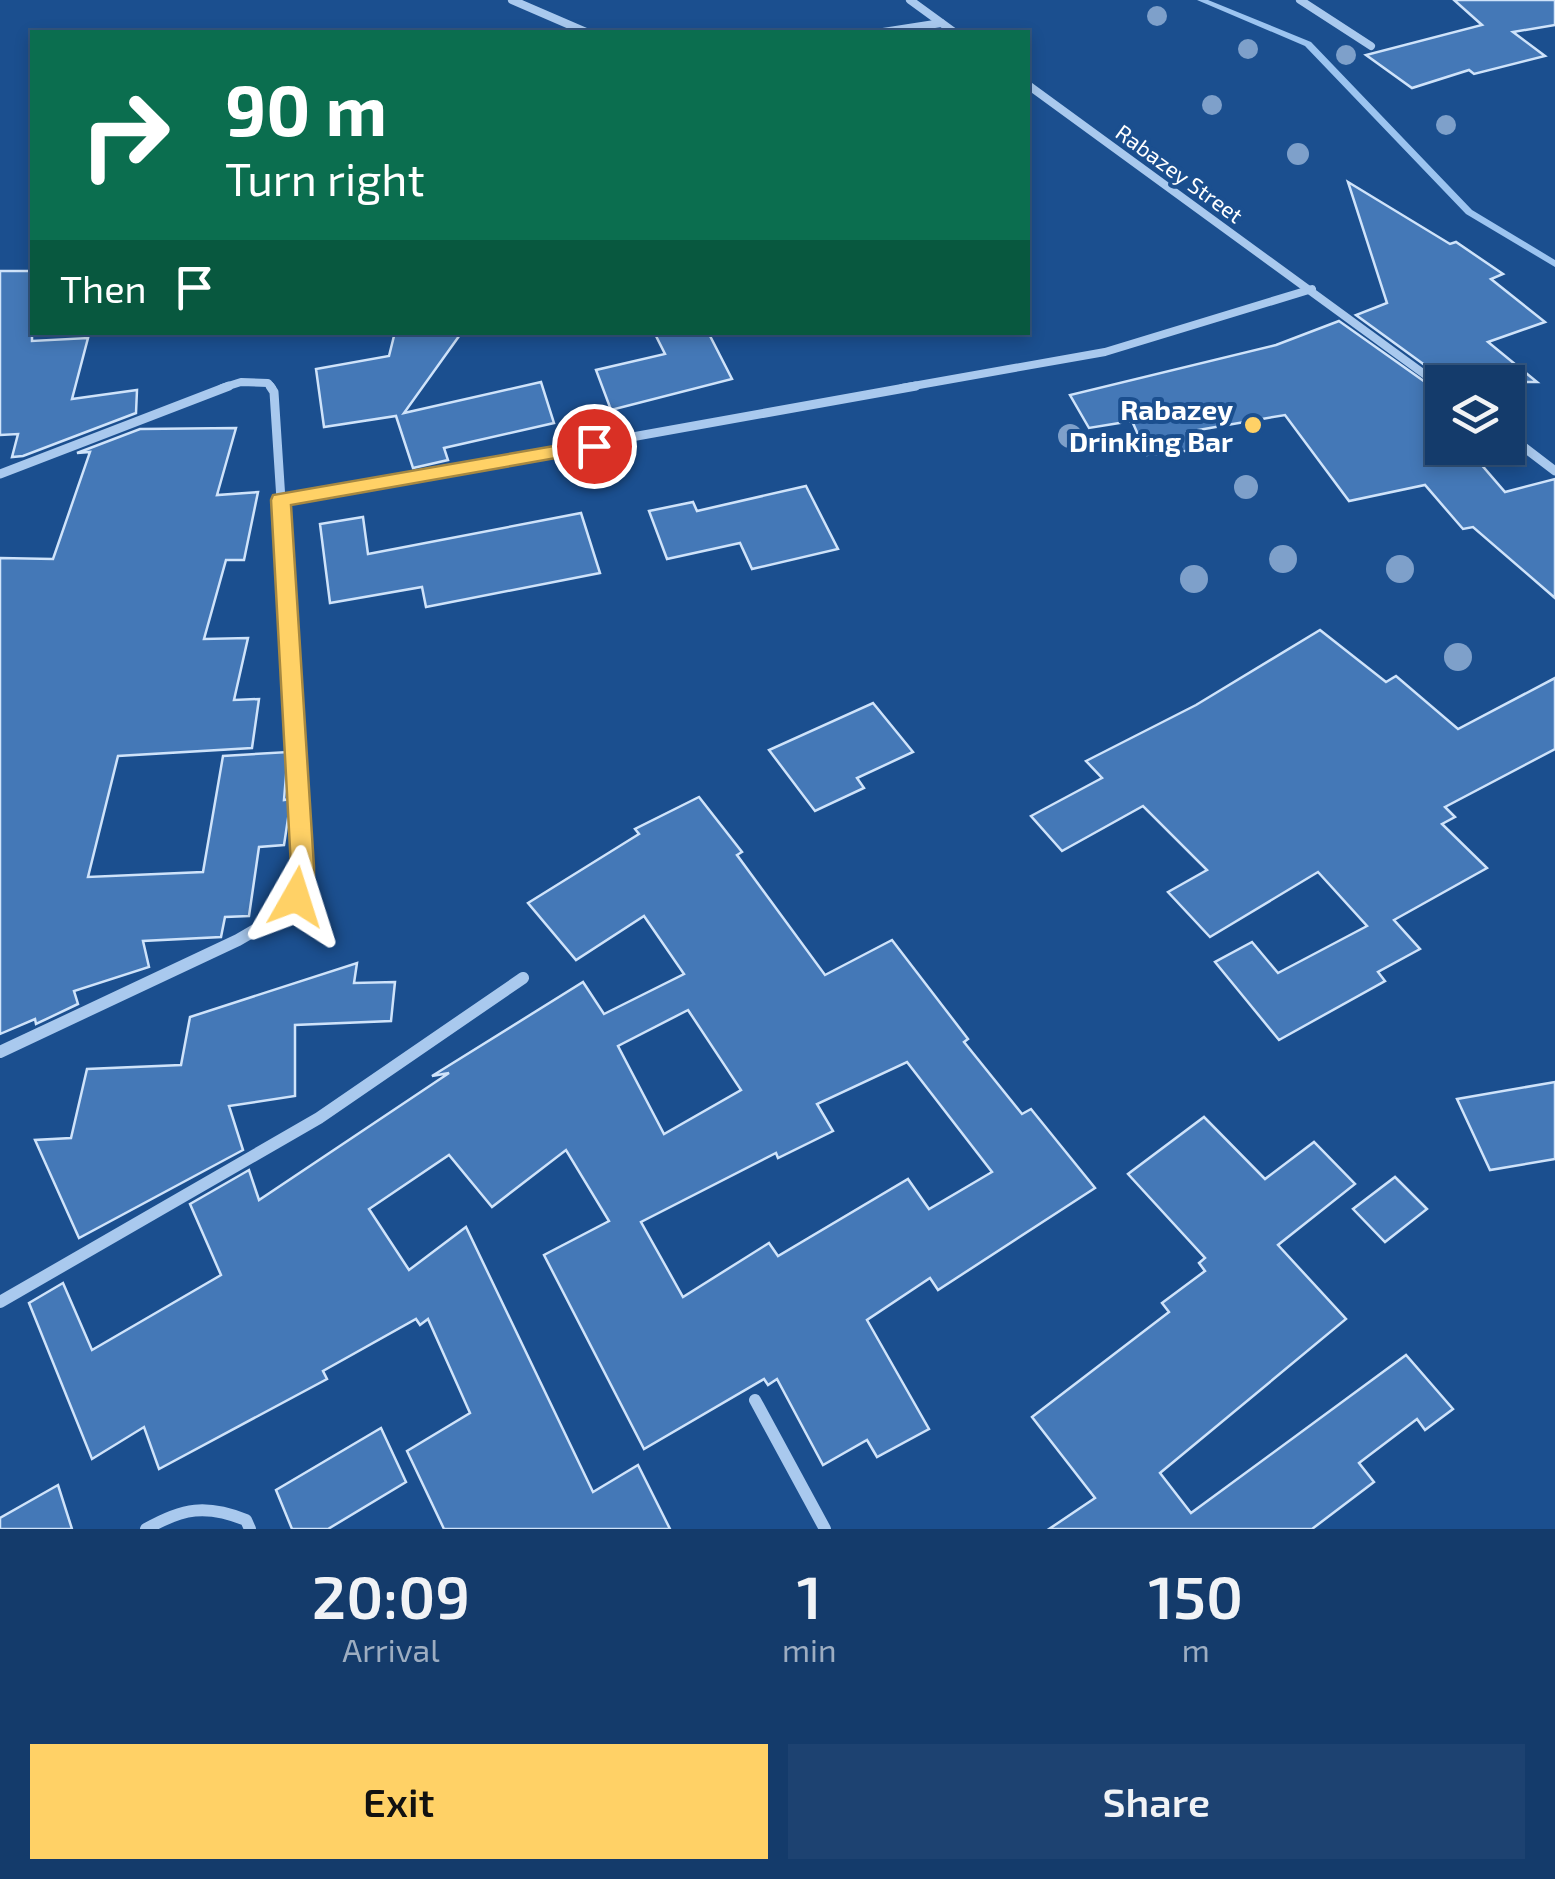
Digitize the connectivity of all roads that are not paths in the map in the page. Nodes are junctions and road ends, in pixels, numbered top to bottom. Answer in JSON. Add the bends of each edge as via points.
{"nodes":[{"id":1,"x":512,"y":0,"type":"edge"},
{"id":2,"x":910,"y":0,"type":"edge"},
{"id":3,"x":1300,"y":0,"type":"edge"},
{"id":4,"x":941,"y":23,"type":"junction"},
{"id":5,"x":581,"y":30,"type":"edge"},
{"id":6,"x":896,"y":30,"type":"edge"},
{"id":7,"x":951,"y":30,"type":"edge"},
{"id":8,"x":1371,"y":46,"type":"dead end"},
{"id":9,"x":1030,"y":86,"type":"edge"},
{"id":10,"x":1312,"y":289,"type":"junction"},
{"id":11,"x":1425,"y":374,"type":"edge"},
{"id":12,"x":1525,"y":449,"type":"edge"},
{"id":13,"x":1555,"y":471,"type":"edge"},
{"id":14,"x":0,"y":474,"type":"edge"},
{"id":15,"x":280,"y":500,"type":"junction"},
{"id":16,"x":523,"y":978,"type":"dead end"},
{"id":17,"x":0,"y":1052,"type":"edge"},
{"id":18,"x":0,"y":1302,"type":"edge"},
{"id":19,"x":755,"y":1400,"type":"dead end"},
{"id":20,"x":146,"y":1529,"type":"edge"},
{"id":21,"x":250,"y":1529,"type":"edge"},
{"id":22,"x":825,"y":1529,"type":"edge"}],
"edges":[{"from":1,"to":5,"type":"street"},
{"from":2,"to":4,"type":"street"},
{"from":3,"to":8,"type":"street"},
{"from":4,"to":6,"type":"street"},
{"from":4,"to":7,"type":"street"},
{"from":9,"to":10,"type":"street","name":"Rabazey Street"},
{"from":10,"to":11,"type":"street","name":"Rabazey Street"},
{"from":10,"to":15,"type":"street","via":[[1105,352]]},
{"from":12,"to":13,"type":"street"},
{"from":14,"to":15,"type":"street","via":[[255,381],[274,392]]},
{"from":15,"to":17,"type":"street","via":[[302,867],[296,897],[279,916],[238,940]]},
{"from":16,"to":18,"type":"street","via":[[319,1118]]},
{"from":19,"to":22,"type":"street"},
{"from":20,"to":21,"type":"street","via":[[173,1512],[210,1505],[246,1520]]}]}
